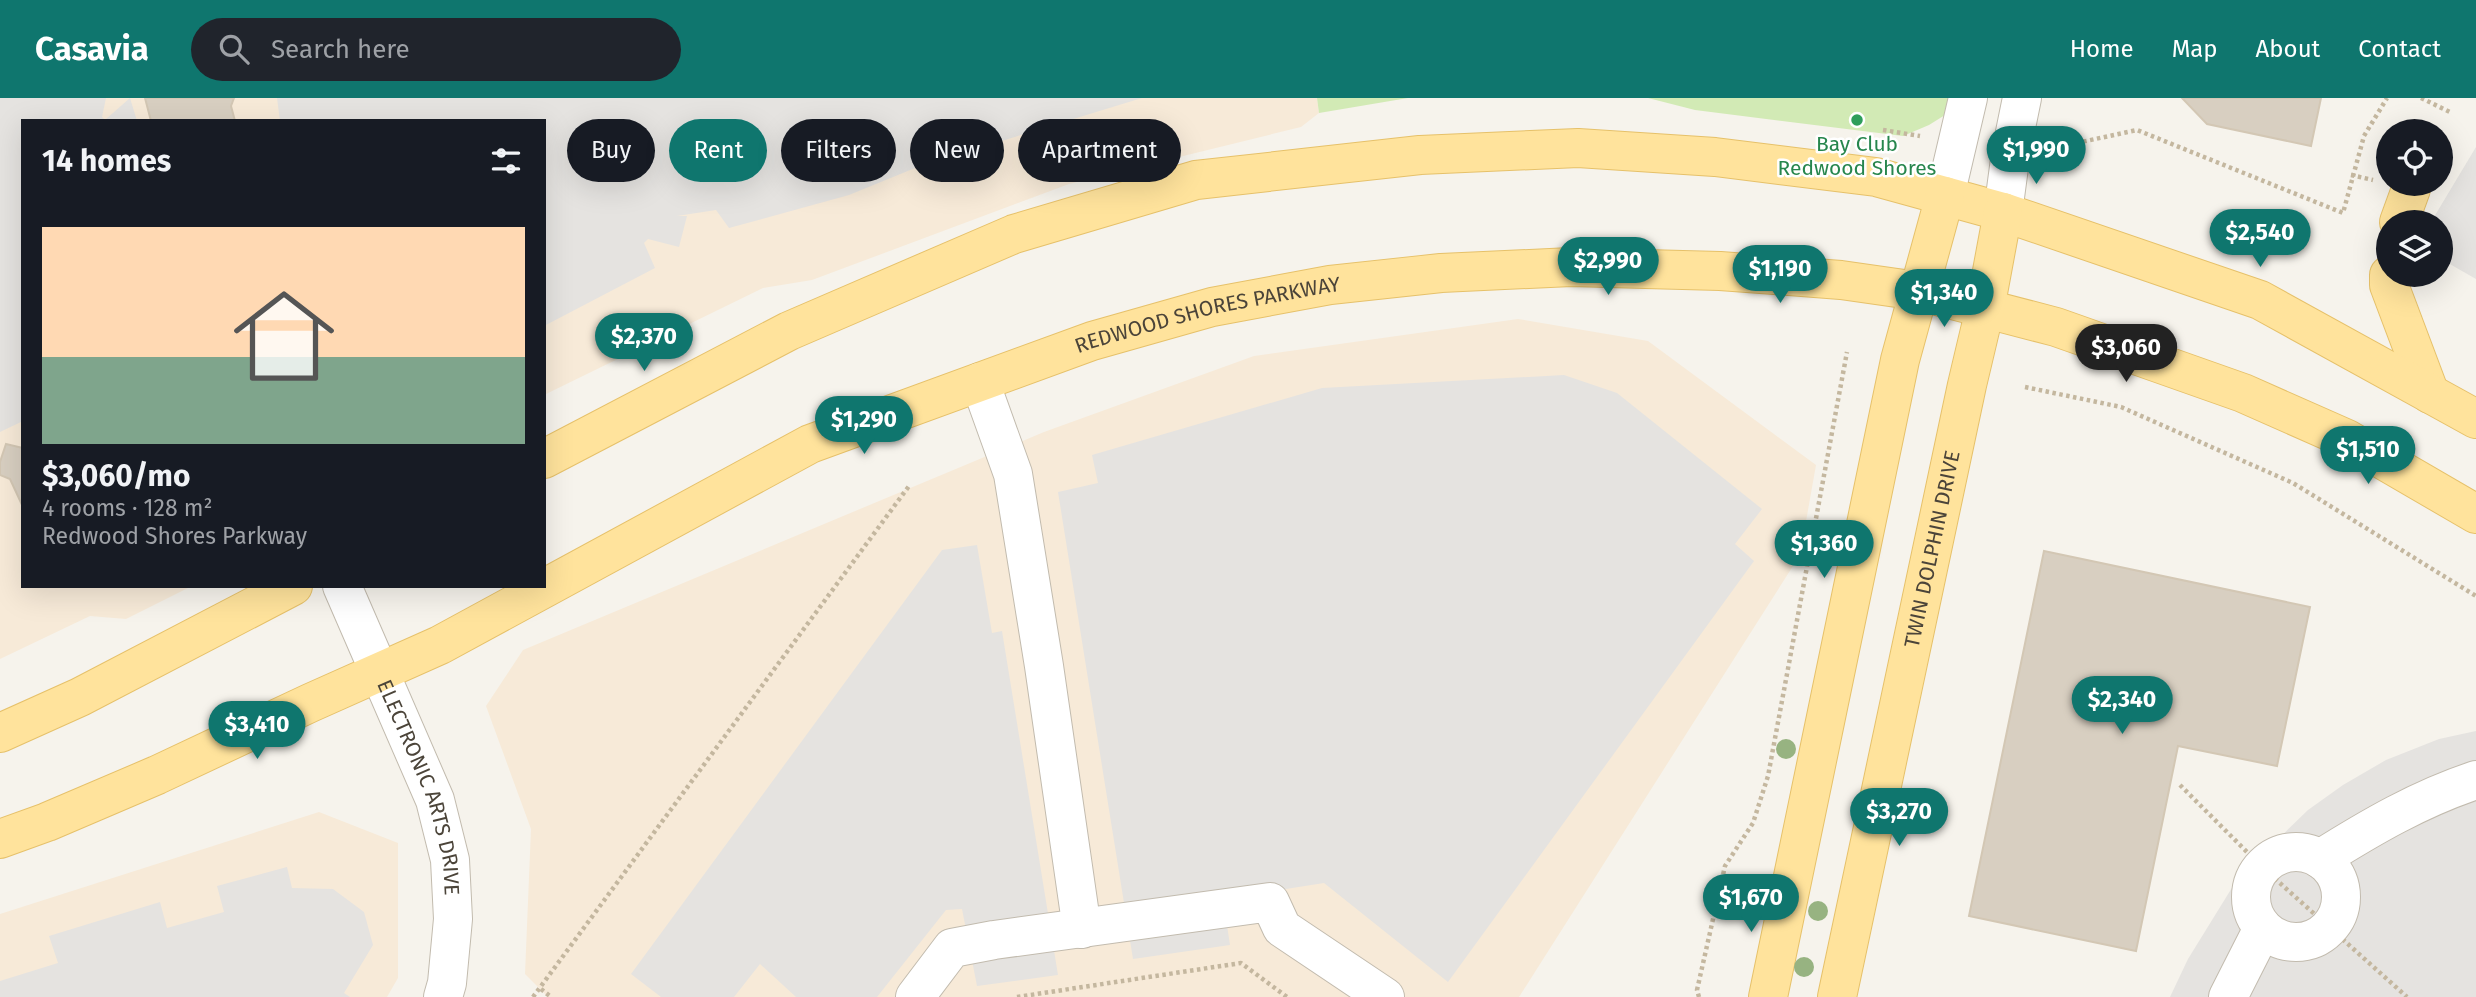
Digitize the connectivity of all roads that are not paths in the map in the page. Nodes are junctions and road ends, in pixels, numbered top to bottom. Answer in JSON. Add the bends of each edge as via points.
{"nodes":[{"id":1,"x":1968,"y":98,"type":"edge"},
{"id":2,"x":2022,"y":98,"type":"edge"},
{"id":3,"x":1945,"y":196,"type":"junction"},
{"id":4,"x":2003,"y":212,"type":"junction"},
{"id":5,"x":2390,"y":287,"type":"edge"},
{"id":6,"x":1918,"y":292,"type":"junction"},
{"id":7,"x":1985,"y":309,"type":"junction"},
{"id":8,"x":980,"y":382,"type":"junction"},
{"id":9,"x":2430,"y":394,"type":"junction"},
{"id":10,"x":2476,"y":419,"type":"edge"},
{"id":11,"x":546,"y":458,"type":"edge"},
{"id":12,"x":2476,"y":514,"type":"edge"},
{"id":13,"x":546,"y":587,"type":"edge"},
{"id":14,"x":289,"y":588,"type":"edge"},
{"id":15,"x":343,"y":588,"type":"edge"},
{"id":16,"x":545,"y":588,"type":"edge"},
{"id":17,"x":380,"y":672,"type":"junction"},
{"id":18,"x":0,"y":733,"type":"edge"},
{"id":19,"x":2476,"y":780,"type":"edge"},
{"id":20,"x":0,"y":839,"type":"edge"},
{"id":21,"x":2320,"y":859,"type":"junction"},
{"id":22,"x":2263,"y":928,"type":"junction"},
{"id":23,"x":1082,"y":929,"type":"junction"},
{"id":24,"x":443,"y":997,"type":"edge"},
{"id":25,"x":915,"y":997,"type":"edge"},
{"id":26,"x":1385,"y":997,"type":"edge"},
{"id":27,"x":1768,"y":997,"type":"edge"},
{"id":28,"x":1837,"y":997,"type":"edge"},
{"id":29,"x":2228,"y":997,"type":"edge"}],
"edges":[{"from":1,"to":3,"type":"street"},
{"from":2,"to":4,"type":"street","name":"TWIN DOLPHIN DRIVE"},
{"from":3,"to":4,"type":"main road"},
{"from":3,"to":6,"type":"main road"},
{"from":3,"to":11,"type":"main road","via":[[1862,176],[1715,157],[1578,148],[1420,155],[1196,180],[1001,239],[789,331]]},
{"from":4,"to":7,"type":"main road","name":"TWIN DOLPHIN DRIVE"},
{"from":4,"to":9,"type":"main road","via":[[2260,300]]},
{"from":5,"to":9,"type":"main road"},
{"from":6,"to":7,"type":"main road","name":"REDWOOD SHORES PARKWAY"},
{"from":6,"to":8,"type":"main road","name":"REDWOOD SHORES PARKWAY","via":[[1859,282],[1720,271],[1571,267],[1441,273],[1330,285],[1212,307],[1092,341]]},
{"from":6,"to":27,"type":"main road"},
{"from":7,"to":12,"type":"main road","name":"REDWOOD SHORES PARKWAY","via":[[2056,327],[2243,393],[2347,439]]},
{"from":7,"to":28,"type":"main road","name":"TWIN DOLPHIN DRIVE"},
{"from":8,"to":13,"type":"main road","name":"REDWOOD SHORES PARKWAY","via":[[810,444]]},
{"from":8,"to":23,"type":"street","via":[[1013,474]]},
{"from":9,"to":10,"type":"main road"},
{"from":14,"to":18,"type":"main road","via":[[80,698]]},
{"from":15,"to":17,"type":"street","name":"ELECTRONIC ARTS DRIVE"},
{"from":16,"to":17,"type":"main road","name":"REDWOOD SHORES PARKWAY"},
{"from":17,"to":20,"type":"main road","name":"REDWOOD SHORES PARKWAY","via":[[157,775]]},
{"from":17,"to":24,"type":"street","name":"ELECTRONIC ARTS DRIVE","via":[[435,800],[450,860],[453,919]]},
{"from":19,"to":21,"type":"street","via":[[2382,820]]},
{"from":21,"to":22,"type":"street","via":[[2293,852],[2262,867],[2251,900]]},
{"from":21,"to":22,"type":"street","via":[[2332,869],[2341,895],[2340,911],[2329,928],[2306,942],[2276,938]]},
{"from":22,"to":29,"type":"street"},
{"from":23,"to":25,"type":"street","via":[[952,948]]},
{"from":23,"to":26,"type":"street","via":[[1270,902],[1282,928]]}]}
